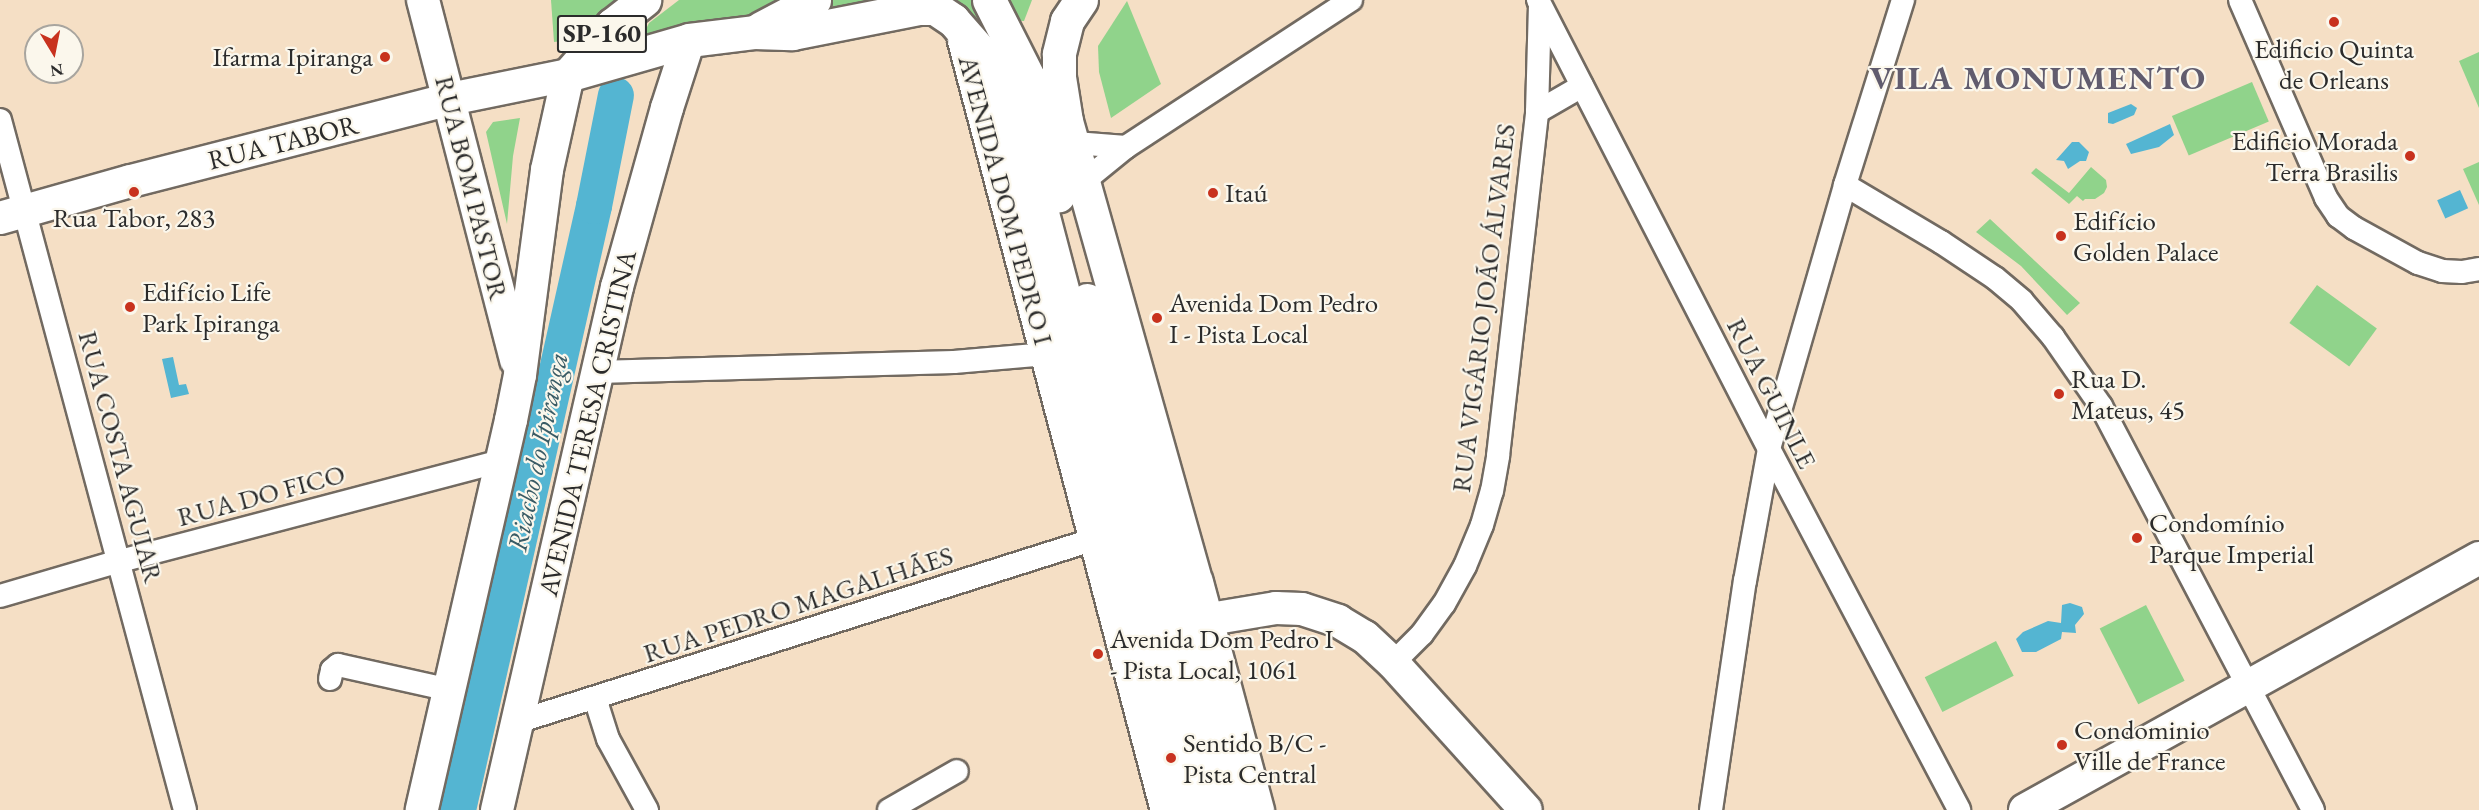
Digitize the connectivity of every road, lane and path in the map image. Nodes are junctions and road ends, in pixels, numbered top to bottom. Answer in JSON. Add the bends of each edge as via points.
{"nodes":[{"id":1,"x":423,"y":0,"type":"edge"},
{"id":2,"x":644,"y":0,"type":"edge"},
{"id":3,"x":814,"y":0,"type":"edge"},
{"id":4,"x":989,"y":0,"type":"edge"},
{"id":5,"x":1081,"y":0,"type":"edge"},
{"id":6,"x":1351,"y":0,"type":"edge"},
{"id":7,"x":1903,"y":0,"type":"edge"},
{"id":8,"x":2240,"y":0,"type":"edge"},
{"id":9,"x":1539,"y":2,"type":"edge"},
{"id":10,"x":754,"y":32,"type":"junction"},
{"id":11,"x":962,"y":33,"type":"junction"},
{"id":12,"x":689,"y":40,"type":"junction"},
{"id":13,"x":568,"y":75,"type":"junction"},
{"id":14,"x":1582,"y":86,"type":"junction"},
{"id":15,"x":450,"y":99,"type":"junction"},
{"id":16,"x":1537,"y":112,"type":"junction"},
{"id":17,"x":0,"y":120,"type":"edge"},
{"id":18,"x":1057,"y":141,"type":"junction"},
{"id":19,"x":1126,"y":147,"type":"junction"},
{"id":20,"x":1845,"y":185,"type":"junction"},
{"id":21,"x":1062,"y":198,"type":"junction"},
{"id":22,"x":12,"y":215,"type":"edge"},
{"id":23,"x":1016,"y":240,"type":"junction"},
{"id":24,"x":2479,"y":269,"type":"edge"},
{"id":25,"x":1047,"y":354,"type":"junction"},
{"id":26,"x":597,"y":372,"type":"junction"},
{"id":27,"x":520,"y":375,"type":"junction"},
{"id":28,"x":1785,"y":393,"type":"junction"},
{"id":29,"x":1741,"y":396,"type":"junction"},
{"id":30,"x":1769,"y":449,"type":"junction"},
{"id":31,"x":502,"y":461,"type":"junction"},
{"id":32,"x":1095,"y":539,"type":"junction"},
{"id":33,"x":2479,"y":558,"type":"edge"},
{"id":34,"x":120,"y":561,"type":"junction"},
{"id":35,"x":0,"y":596,"type":"edge"},
{"id":36,"x":1204,"y":620,"type":"junction"},
{"id":37,"x":1393,"y":663,"type":"junction"},
{"id":38,"x":330,"y":680,"type":"dead end"},
{"id":39,"x":2248,"y":686,"type":"junction"},
{"id":40,"x":450,"y":690,"type":"junction"},
{"id":41,"x":595,"y":698,"type":"junction"},
{"id":42,"x":517,"y":722,"type":"junction"},
{"id":43,"x":957,"y":771,"type":"dead end"},
{"id":44,"x":185,"y":810,"type":"edge"},
{"id":45,"x":422,"y":810,"type":"edge"},
{"id":46,"x":497,"y":810,"type":"edge"},
{"id":47,"x":647,"y":810,"type":"edge"},
{"id":48,"x":889,"y":810,"type":"edge"},
{"id":49,"x":1167,"y":810,"type":"edge"},
{"id":50,"x":1199,"y":810,"type":"edge"},
{"id":51,"x":1225,"y":810,"type":"edge"},
{"id":52,"x":1257,"y":810,"type":"edge"},
{"id":53,"x":1526,"y":810,"type":"edge"},
{"id":54,"x":1711,"y":810,"type":"edge"},
{"id":55,"x":1959,"y":810,"type":"edge"},
{"id":56,"x":2025,"y":810,"type":"edge"},
{"id":57,"x":2313,"y":810,"type":"edge"}],
"edges":[{"from":1,"to":15,"type":"main road","name":"RUA BOM PASTOR"},
{"from":2,"to":13,"type":"main road","number":"SP-160","via":[[612,24]]},
{"from":3,"to":10,"type":"main road","name":"RUA TABOR"},
{"from":4,"to":18,"type":"main road","name":"AVENIDA DOM PEDRO I"},
{"from":5,"to":18,"type":"main road","via":[[1067,21],[1059,54]]},
{"from":6,"to":19,"type":"street"},
{"from":7,"to":20,"type":"street"},
{"from":8,"to":24,"type":"street","via":[[2326,198],[2338,216],[2418,263],[2442,271]]},
{"from":9,"to":14,"type":"street","name":"RUA GUINLE"},
{"from":9,"to":16,"type":"street","name":"RUA VIGÁRIO JOÃO ÁLVARES"},
{"from":10,"to":11,"type":"main road","name":"RUA TABOR","via":[[792,33],[934,8],[953,20]]},
{"from":10,"to":12,"type":"main road","name":"RUA TABOR"},
{"from":11,"to":21,"type":"main road","name":"AVENIDA DOM PEDRO I","via":[[996,72]]},
{"from":11,"to":23,"type":"main road","name":"AVENIDA DOM PEDRO I"},
{"from":12,"to":13,"type":"main road","name":"RUA TABOR"},
{"from":12,"to":26,"type":"main road","name":"AVENIDA TERESA CRISTINA","number":"SP-160","via":[[667,108]]},
{"from":13,"to":15,"type":"main road","name":"RUA TABOR"},
{"from":13,"to":27,"type":"main road","number":"SP-160","via":[[547,170]]},
{"from":14,"to":16,"type":"street","name":"RUA VIGÁRIO JOÃO ÁLVARES"},
{"from":14,"to":29,"type":"street","name":"RUA GUINLE"},
{"from":15,"to":22,"type":"main road","name":"RUA TABOR"},
{"from":15,"to":27,"type":"main road","name":"RUA BOM PASTOR"},
{"from":16,"to":37,"type":"street","name":"RUA VIGÁRIO JOÃO ÁLVARES","via":[[1492,491],[1465,566],[1444,604]]},
{"from":17,"to":22,"type":"street","name":"RUA COSTA AGUIAR"},
{"from":18,"to":19,"type":"street"},
{"from":18,"to":21,"type":"main road","name":"AVENIDA DOM PEDRO I"},
{"from":19,"to":21,"type":"street"},
{"from":20,"to":28,"type":"street"},
{"from":20,"to":39,"type":"street","via":[[1995,278],[2022,301],[2053,337],[2101,406]]},
{"from":21,"to":23,"type":"main road"},
{"from":21,"to":36,"type":"main road","name":"AVENIDA DOM PEDRO I","via":[[1196,582]]},
{"from":21,"to":50,"type":"main road","name":"AVENIDA DOM PEDRO I"},
{"from":21,"to":51,"type":"main road","name":"AVENIDA DOM PEDRO I"},
{"from":22,"to":34,"type":"street","name":"RUA COSTA AGUIAR"},
{"from":23,"to":25,"type":"main road","name":"AVENIDA DOM PEDRO I"},
{"from":25,"to":26,"type":"street","via":[[954,362]]},
{"from":25,"to":32,"type":"main road","name":"AVENIDA DOM PEDRO I"},
{"from":26,"to":42,"type":"main road","name":"AVENIDA TERESA CRISTINA","number":"SP-160"},
{"from":27,"to":31,"type":"main road","number":"SP-160"},
{"from":28,"to":29,"type":"street","via":[[1763,399]]},
{"from":28,"to":30,"type":"street"},
{"from":29,"to":30,"type":"street","name":"RUA GUINLE"},
{"from":30,"to":54,"type":"street"},
{"from":30,"to":55,"type":"street","name":"RUA GUINLE"},
{"from":31,"to":34,"type":"street","name":"RUA DO FICO"},
{"from":31,"to":40,"type":"main road","number":"SP-160"},
{"from":32,"to":41,"type":"street","name":"RUA PEDRO MAGALHÃES"},
{"from":32,"to":49,"type":"main road","name":"AVENIDA DOM PEDRO I"},
{"from":33,"to":39,"type":"main road"},
{"from":34,"to":35,"type":"street","name":"RUA DO FICO"},
{"from":34,"to":44,"type":"street","name":"RUA COSTA AGUIAR"},
{"from":36,"to":37,"type":"main road","via":[[1276,608],[1302,609],[1338,621],[1365,637]]},
{"from":36,"to":52,"type":"main road","name":"AVENIDA DOM PEDRO I"},
{"from":37,"to":53,"type":"main road"},
{"from":38,"to":40,"type":"street","via":[[332,670],[338,666]]},
{"from":39,"to":56,"type":"main road"},
{"from":39,"to":57,"type":"street"},
{"from":40,"to":45,"type":"main road","number":"SP-160"},
{"from":41,"to":42,"type":"street","name":"RUA PEDRO MAGALHÃES"},
{"from":41,"to":47,"type":"street","via":[[608,739]]},
{"from":42,"to":46,"type":"main road","name":"AVENIDA TERESA CRISTINA","number":"SP-160"},
{"from":43,"to":48,"type":"street"}]}
